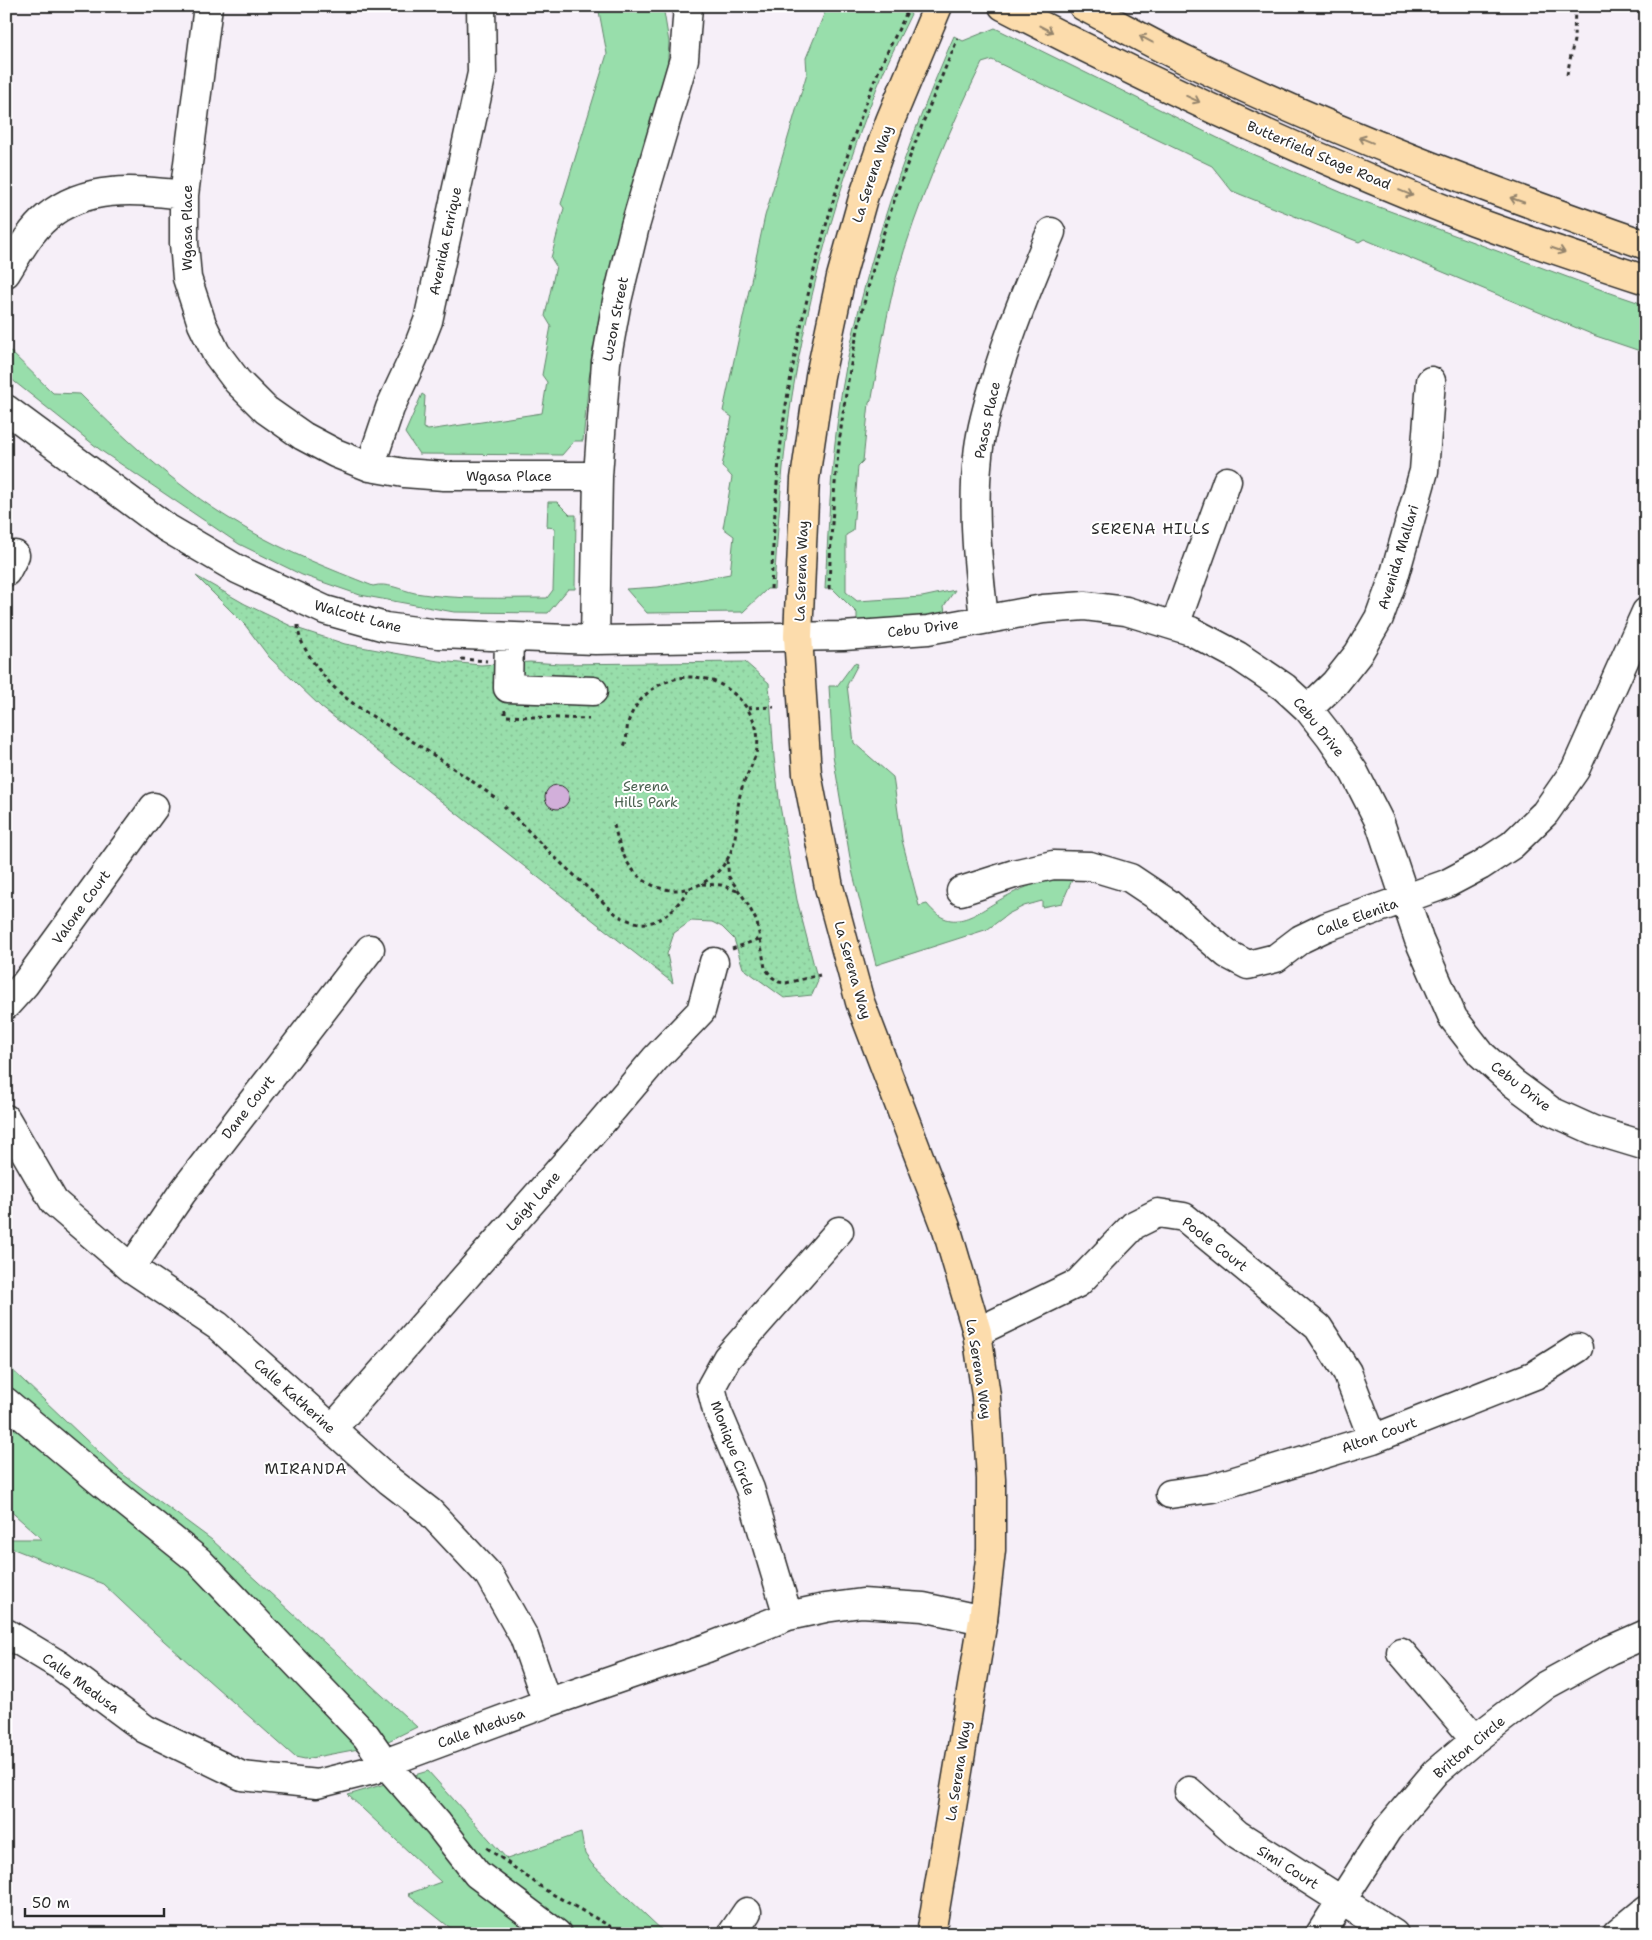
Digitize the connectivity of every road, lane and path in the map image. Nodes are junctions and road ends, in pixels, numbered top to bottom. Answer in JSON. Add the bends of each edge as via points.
{"nodes":[{"id":1,"x":208,"y":6,"type":"edge"},
{"id":2,"x":481,"y":6,"type":"edge"},
{"id":3,"x":688,"y":6,"type":"edge"},
{"id":4,"x":938,"y":6,"type":"edge"},
{"id":5,"x":1003,"y":6,"type":"edge"},
{"id":6,"x":1083,"y":6,"type":"edge"},
{"id":7,"x":1575,"y":6,"type":"edge"},
{"id":8,"x":958,"y":38,"type":"dead end"},
{"id":9,"x":1567,"y":75,"type":"dead end"},
{"id":10,"x":184,"y":195,"type":"junction"},
{"id":11,"x":1051,"y":232,"type":"dead end"},
{"id":12,"x":1646,"y":245,"type":"edge"},
{"id":13,"x":6,"y":274,"type":"edge"},
{"id":14,"x":1646,"y":280,"type":"edge"},
{"id":15,"x":1431,"y":381,"type":"dead end"},
{"id":16,"x":6,"y":382,"type":"edge"},
{"id":17,"x":10,"y":398,"type":"edge"},
{"id":18,"x":370,"y":466,"type":"junction"},
{"id":19,"x":598,"y":476,"type":"junction"},
{"id":20,"x":1227,"y":481,"type":"dead end"},
{"id":21,"x":829,"y":589,"type":"dead end"},
{"id":22,"x":1646,"y":612,"type":"edge"},
{"id":23,"x":984,"y":619,"type":"junction"},
{"id":24,"x":298,"y":625,"type":"dead end"},
{"id":25,"x":1175,"y":625,"type":"junction"},
{"id":26,"x":798,"y":636,"type":"junction"},
{"id":27,"x":509,"y":638,"type":"junction"},
{"id":28,"x":595,"y":640,"type":"junction"},
{"id":29,"x":593,"y":691,"type":"dead end"},
{"id":30,"x":774,"y":707,"type":"dead end"},
{"id":31,"x":747,"y":708,"type":"junction"},
{"id":32,"x":1308,"y":709,"type":"junction"},
{"id":33,"x":622,"y":748,"type":"dead end"},
{"id":34,"x":498,"y":800,"type":"dead end"},
{"id":35,"x":504,"y":806,"type":"dead end"},
{"id":36,"x":154,"y":807,"type":"dead end"},
{"id":37,"x":614,"y":825,"type":"dead end"},
{"id":38,"x":727,"y":860,"type":"junction"},
{"id":39,"x":701,"y":884,"type":"junction"},
{"id":40,"x":688,"y":890,"type":"junction"},
{"id":41,"x":737,"y":891,"type":"junction"},
{"id":42,"x":961,"y":892,"type":"dead end"},
{"id":43,"x":1405,"y":899,"type":"junction"},
{"id":44,"x":760,"y":939,"type":"junction"},
{"id":45,"x":370,"y":949,"type":"dead end"},
{"id":46,"x":714,"y":962,"type":"joint"},
{"id":47,"x":820,"y":975,"type":"dead end"},
{"id":48,"x":6,"y":1004,"type":"edge"},
{"id":49,"x":6,"y":1119,"type":"edge"},
{"id":50,"x":1646,"y":1146,"type":"edge"},
{"id":51,"x":839,"y":1231,"type":"dead end"},
{"id":52,"x":131,"y":1268,"type":"junction"},
{"id":53,"x":976,"y":1332,"type":"junction"},
{"id":54,"x":1578,"y":1348,"type":"dead end"},
{"id":55,"x":6,"y":1402,"type":"edge"},
{"id":56,"x":332,"y":1429,"type":"junction"},
{"id":57,"x":1374,"y":1439,"type":"junction"},
{"id":58,"x":1170,"y":1494,"type":"dead end"},
{"id":59,"x":788,"y":1616,"type":"junction"},
{"id":60,"x":983,"y":1620,"type":"junction"},
{"id":61,"x":6,"y":1633,"type":"edge"},
{"id":62,"x":1646,"y":1634,"type":"edge"},
{"id":63,"x":1401,"y":1652,"type":"dead end"},
{"id":64,"x":547,"y":1703,"type":"junction"},
{"id":65,"x":1475,"y":1739,"type":"junction"},
{"id":66,"x":385,"y":1763,"type":"junction"},
{"id":67,"x":1189,"y":1791,"type":"dead end"},
{"id":68,"x":483,"y":1845,"type":"dead end"},
{"id":69,"x":1341,"y":1900,"type":"junction"},
{"id":70,"x":1646,"y":1910,"type":"edge"},
{"id":71,"x":557,"y":1934,"type":"edge"},
{"id":72,"x":624,"y":1934,"type":"edge"},
{"id":73,"x":931,"y":1934,"type":"edge"},
{"id":74,"x":1320,"y":1934,"type":"edge"},
{"id":75,"x":1394,"y":1934,"type":"edge"},
{"id":76,"x":1617,"y":1934,"type":"edge"}],
"edges":[{"from":1,"to":10,"type":"street","name":"Wgasa Place"},
{"from":2,"to":18,"type":"street","name":"Avenida Enrique","via":[[482,73],[428,321],[390,408]]},
{"from":3,"to":19,"type":"street","name":"Luzon Street","via":[[684,59],[617,301],[606,362]]},
{"from":4,"to":26,"type":"main road","name":"La Serena Way","via":[[890,121],[863,198],[841,277],[820,376],[805,479]]},
{"from":5,"to":14,"type":"main road","name":"Butterfield Stage Road","one_way":true,"via":[[1155,82],[1349,170],[1475,221]]},
{"from":12,"to":6,"type":"main road","one_way":true,"via":[[1505,195],[1328,124],[1190,62]]},
{"from":7,"to":9,"type":"path","via":[[1574,40]]},
{"from":8,"to":21,"type":"path","via":[[901,180],[868,288],[849,371],[837,460]]},
{"from":10,"to":13,"type":"street","via":[[138,190],[106,192],[74,200],[47,217],[23,244]]},
{"from":10,"to":18,"type":"street","name":"Wgasa Place","via":[[187,278],[202,324],[216,353],[237,381],[266,410],[303,436]]},
{"from":11,"to":23,"type":"street","name":"Pasos Place","via":[[1003,353],[978,454],[975,509]]},
{"from":15,"to":32,"type":"street","name":"Avenida Mallari","via":[[1424,471],[1379,618],[1358,654]]},
{"from":16,"to":17,"type":"path"},
{"from":17,"to":27,"type":"street","name":"Walcott Lane","via":[[167,528],[236,569],[285,593],[325,610],[385,627]]},
{"from":18,"to":19,"type":"street","name":"Wgasa Place","via":[[444,476]]},
{"from":19,"to":28,"type":"street","name":"Luzon Street"},
{"from":20,"to":25,"type":"street"},
{"from":22,"to":43,"type":"street","name":"Calle Elenita","via":[[1575,770],[1545,813],[1512,845],[1480,866],[1446,884]]},
{"from":23,"to":25,"type":"street","name":"Cebu Drive","via":[[1085,606],[1126,611]]},
{"from":23,"to":26,"type":"street","name":"Cebu Drive","via":[[928,630]]},
{"from":24,"to":34,"type":"path","via":[[303,646],[336,690],[358,708],[403,734]]},
{"from":25,"to":32,"type":"street","name":"Cebu Drive","via":[[1238,656],[1284,687]]},
{"from":26,"to":28,"type":"street","name":"Walcott Lane"},
{"from":26,"to":53,"type":"main road","name":"La Serena Way","via":[[806,774],[829,887],[860,1002],[946,1227]]},
{"from":27,"to":28,"type":"street","name":"Walcott Lane"},
{"from":27,"to":29,"type":"street","via":[[508,688]]},
{"from":30,"to":31,"type":"path"},
{"from":31,"to":33,"type":"path","via":[[730,690],[718,683],[707,679],[679,678],[654,687],[637,703]]},
{"from":31,"to":38,"type":"path","via":[[754,723],[757,751],[740,795],[737,832]]},
{"from":32,"to":43,"type":"street","name":"Cebu Drive","via":[[1354,772],[1380,823]]},
{"from":35,"to":40,"type":"path","via":[[547,850],[623,918],[639,924],[656,922]]},
{"from":36,"to":48,"type":"street","name":"Valone Court","via":[[25,984]]},
{"from":37,"to":40,"type":"path","via":[[623,854],[639,877],[661,889]]},
{"from":38,"to":39,"type":"path","via":[[712,878]]},
{"from":38,"to":41,"type":"path","via":[[729,877]]},
{"from":39,"to":40,"type":"path"},
{"from":39,"to":41,"type":"path","via":[[721,885]]},
{"from":41,"to":44,"type":"path","via":[[757,922]]},
{"from":42,"to":43,"type":"street","name":"Calle Elenita","via":[[1053,865],[1090,866],[1130,878],[1168,904],[1227,954],[1248,965],[1276,958],[1301,939],[1326,927]]},
{"from":43,"to":50,"type":"street","name":"Cebu Drive","via":[[1434,978],[1453,1018],[1481,1054],[1551,1111],[1593,1130]]},
{"from":44,"to":46,"type":"path","via":[[737,946]]},
{"from":44,"to":47,"type":"path","via":[[765,968],[776,980],[786,983]]},
{"from":45,"to":52,"type":"street","name":"Dane Court","via":[[182,1193]]},
{"from":46,"to":56,"type":"street","name":"Leigh Lane","via":[[701,1011],[655,1059]]},
{"from":49,"to":52,"type":"street","name":"Calle Katherine","via":[[54,1202]]},
{"from":51,"to":59,"type":"street","name":"Monique Circle","via":[[727,1358],[711,1387],[717,1411],[750,1489]]},
{"from":52,"to":56,"type":"street","name":"Calle Katherine","via":[[218,1326]]},
{"from":53,"to":57,"type":"street","name":"Poole Court","via":[[1078,1283],[1134,1225],[1158,1213],[1184,1217],[1318,1328],[1347,1372]]},
{"from":53,"to":60,"type":"main road","name":"La Serena Way","via":[[986,1396],[991,1479],[990,1550]]},
{"from":54,"to":57,"type":"street","name":"Alton Court","via":[[1535,1375]]},
{"from":55,"to":66,"type":"street","via":[[199,1561],[366,1736]]},
{"from":56,"to":64,"type":"street","name":"Calle Katherine","via":[[430,1512],[489,1575],[524,1637]]},
{"from":57,"to":58,"type":"street","name":"Alton Court","via":[[1212,1488]]},
{"from":59,"to":60,"type":"street","name":"Calle Medusa","via":[[862,1603],[923,1607]]},
{"from":59,"to":64,"type":"street","name":"Calle Medusa","via":[[707,1648]]},
{"from":60,"to":73,"type":"main road","name":"La Serena Way"},
{"from":61,"to":66,"type":"street","name":"Calle Medusa","via":[[59,1664],[145,1729],[242,1776],[317,1784],[372,1770]]},
{"from":62,"to":65,"type":"street","name":"Britton Circle","via":[[1546,1684]]},
{"from":63,"to":65,"type":"street"},
{"from":64,"to":66,"type":"street","name":"Calle Medusa"},
{"from":65,"to":69,"type":"street","name":"Britton Circle","via":[[1436,1772],[1388,1830]]},
{"from":66,"to":71,"type":"street","via":[[477,1874]]},
{"from":67,"to":69,"type":"street","name":"Simi Court","via":[[1237,1834]]},
{"from":68,"to":72,"type":"path","via":[[547,1891]]},
{"from":69,"to":74,"type":"street","name":"Britton Circle"},
{"from":69,"to":75,"type":"street","name":"Simi Court"},
{"from":70,"to":76,"type":"street"}]}
